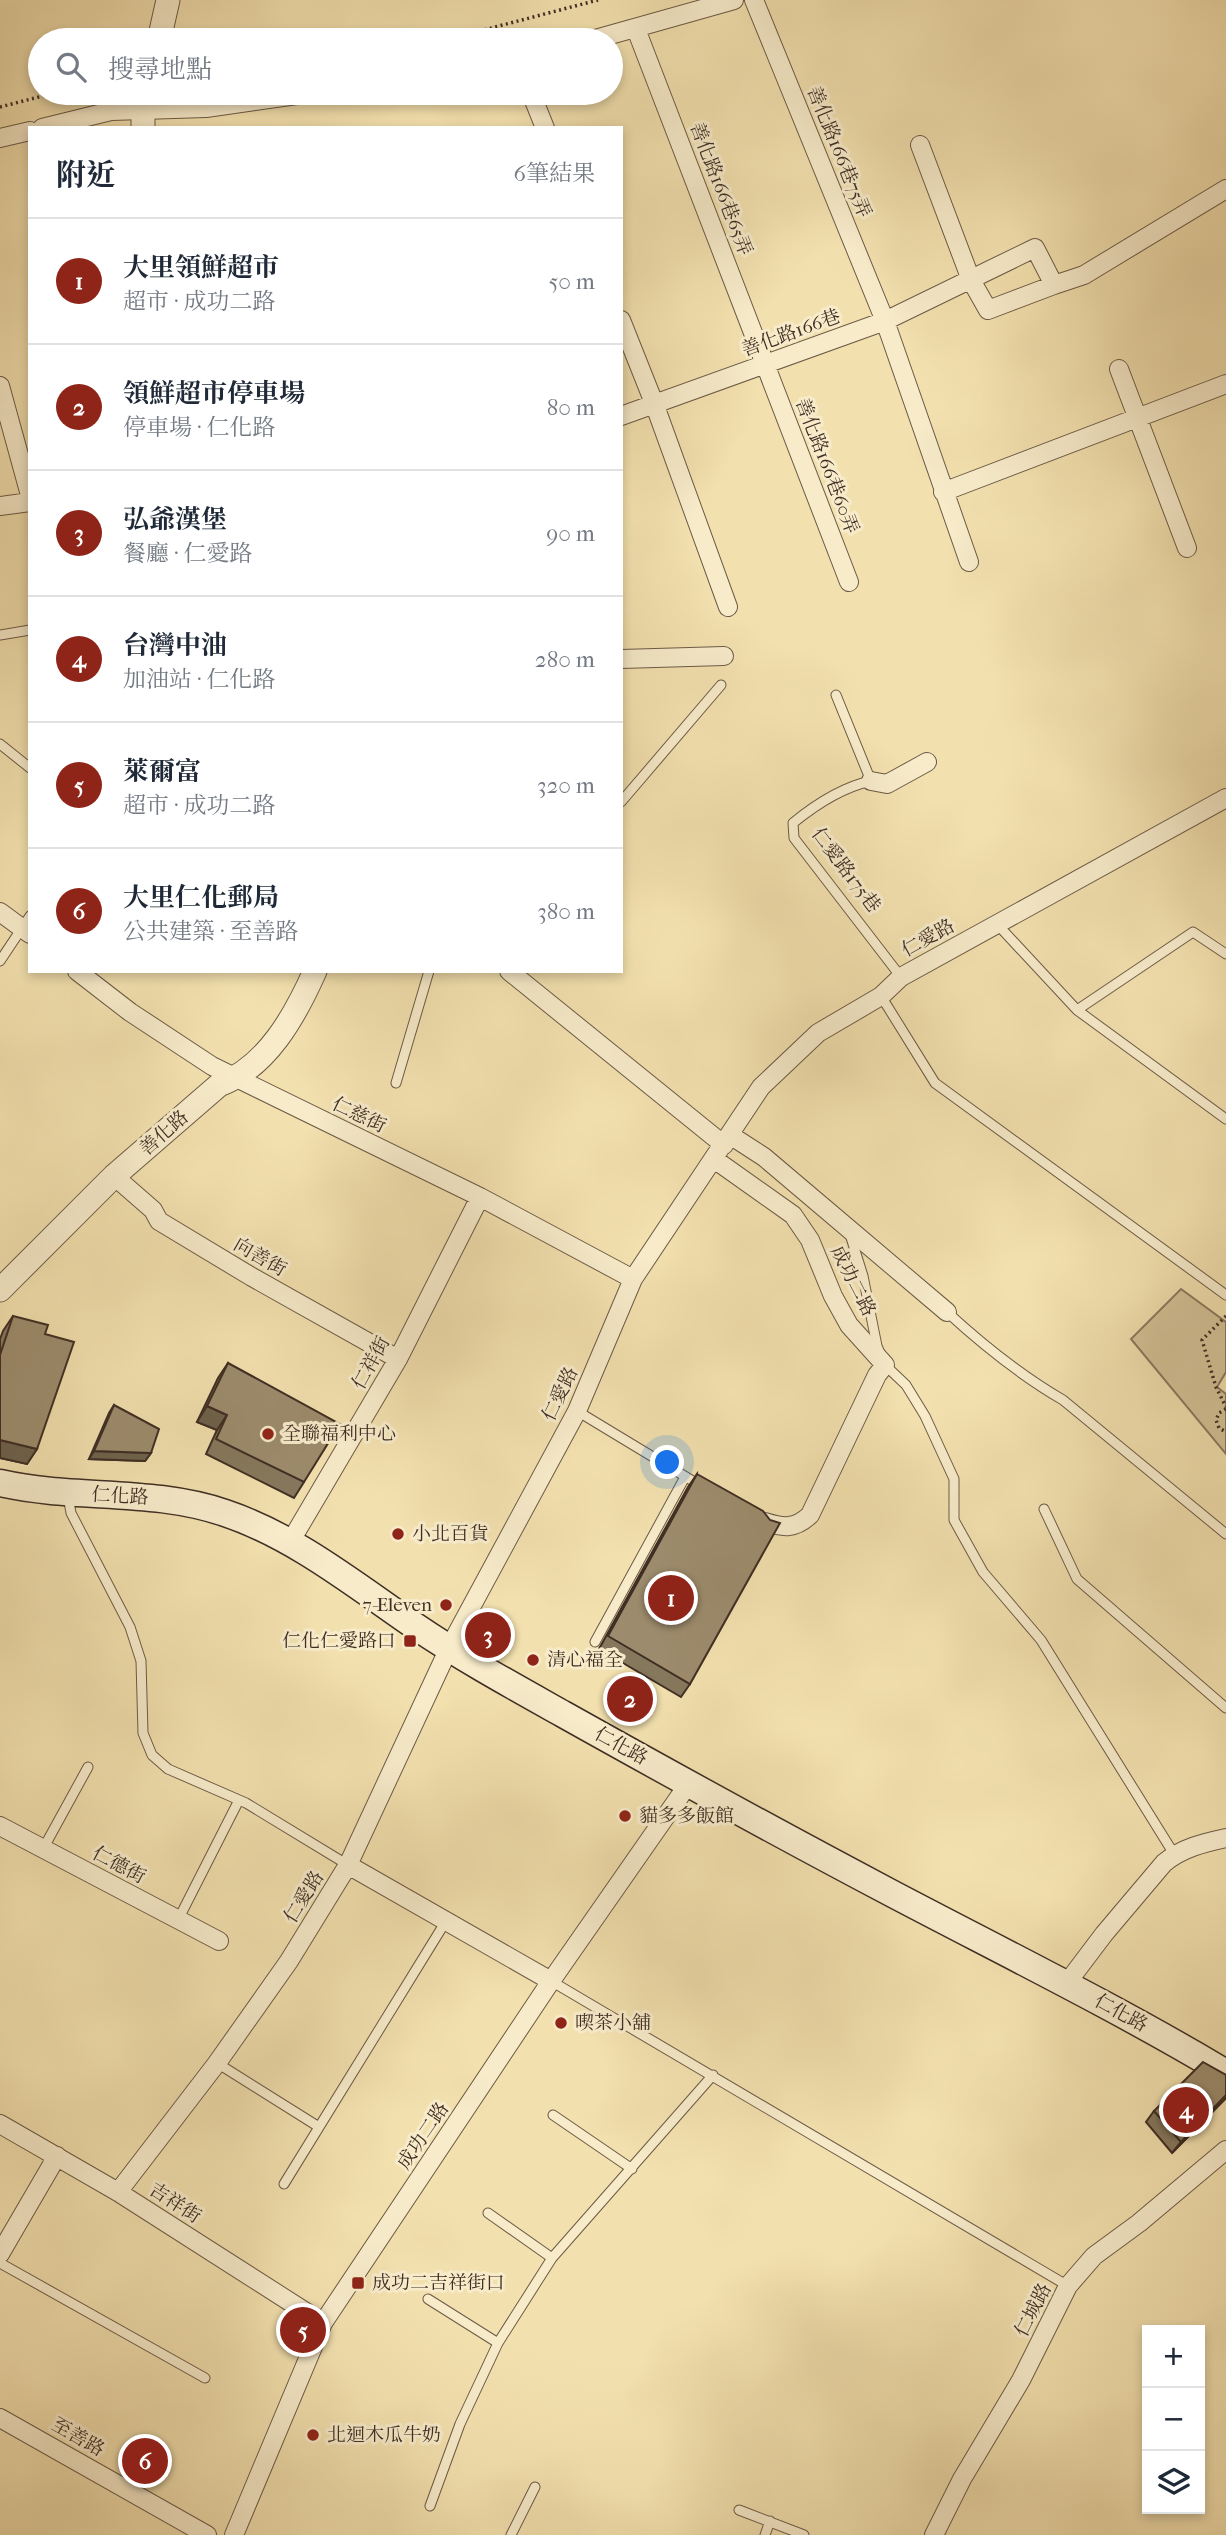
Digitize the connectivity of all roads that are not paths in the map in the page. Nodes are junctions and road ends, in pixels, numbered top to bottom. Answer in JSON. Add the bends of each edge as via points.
{"nodes":[{"id":1,"x":168,"y":0,"type":"edge"},
{"id":2,"x":734,"y":0,"type":"edge"},
{"id":3,"x":754,"y":0,"type":"edge"},
{"id":4,"x":162,"y":28,"type":"edge"},
{"id":5,"x":636,"y":29,"type":"junction"},
{"id":6,"x":623,"y":32,"type":"edge"},
{"id":7,"x":227,"y":105,"type":"edge"},
{"id":8,"x":536,"y":105,"type":"edge"},
{"id":9,"x":145,"y":110,"type":"edge"},
{"id":10,"x":50,"y":126,"type":"edge"},
{"id":11,"x":544,"y":126,"type":"edge"},
{"id":12,"x":28,"y":131,"type":"edge"},
{"id":13,"x":0,"y":138,"type":"edge"},
{"id":14,"x":920,"y":145,"type":"dead end"},
{"id":15,"x":1226,"y":189,"type":"edge"},
{"id":16,"x":971,"y":280,"type":"junction"},
{"id":17,"x":1054,"y":285,"type":"junction"},
{"id":18,"x":885,"y":321,"type":"junction"},
{"id":19,"x":623,"y":325,"type":"edge"},
{"id":20,"x":766,"y":364,"type":"junction"},
{"id":21,"x":1119,"y":369,"type":"dead end"},
{"id":22,"x":1226,"y":384,"type":"edge"},
{"id":23,"x":0,"y":386,"type":"edge"},
{"id":24,"x":654,"y":403,"type":"junction"},
{"id":25,"x":623,"y":415,"type":"edge"},
{"id":26,"x":1139,"y":416,"type":"junction"},
{"id":27,"x":28,"y":488,"type":"edge"},
{"id":28,"x":943,"y":492,"type":"junction"},
{"id":29,"x":28,"y":502,"type":"edge"},
{"id":30,"x":0,"y":506,"type":"edge"},
{"id":31,"x":1187,"y":548,"type":"dead end"},
{"id":32,"x":969,"y":562,"type":"dead end"},
{"id":33,"x":849,"y":582,"type":"dead end"},
{"id":34,"x":729,"y":607,"type":"dead end"},
{"id":35,"x":28,"y":630,"type":"edge"},
{"id":36,"x":0,"y":635,"type":"edge"},
{"id":37,"x":723,"y":656,"type":"dead end"},
{"id":38,"x":623,"y":659,"type":"edge"},
{"id":39,"x":721,"y":685,"type":"dead end"},
{"id":40,"x":836,"y":695,"type":"dead end"},
{"id":41,"x":0,"y":744,"type":"edge"},
{"id":42,"x":927,"y":762,"type":"dead end"},
{"id":43,"x":28,"y":766,"type":"edge"},
{"id":44,"x":871,"y":781,"type":"junction"},
{"id":45,"x":1226,"y":798,"type":"edge"},
{"id":46,"x":623,"y":800,"type":"edge"},
{"id":47,"x":0,"y":912,"type":"edge"},
{"id":48,"x":997,"y":924,"type":"junction"},
{"id":49,"x":27,"y":926,"type":"edge"},
{"id":50,"x":1226,"y":954,"type":"edge"},
{"id":51,"x":0,"y":961,"type":"edge"},
{"id":52,"x":80,"y":973,"type":"edge"},
{"id":53,"x":314,"y":973,"type":"edge"},
{"id":54,"x":428,"y":973,"type":"edge"},
{"id":55,"x":511,"y":973,"type":"edge"},
{"id":56,"x":901,"y":977,"type":"junction"},
{"id":57,"x":881,"y":996,"type":"junction"},
{"id":58,"x":1077,"y":1010,"type":"junction"},
{"id":59,"x":236,"y":1079,"type":"junction"},
{"id":60,"x":396,"y":1083,"type":"dead end"},
{"id":61,"x":1226,"y":1119,"type":"edge"},
{"id":62,"x":723,"y":1146,"type":"junction"},
{"id":63,"x":114,"y":1176,"type":"junction"},
{"id":64,"x":480,"y":1197,"type":"junction"},
{"id":65,"x":847,"y":1227,"type":"junction"},
{"id":66,"x":633,"y":1279,"type":"junction"},
{"id":67,"x":0,"y":1290,"type":"edge"},
{"id":68,"x":1226,"y":1295,"type":"edge"},
{"id":69,"x":947,"y":1312,"type":"joint"},
{"id":70,"x":398,"y":1359,"type":"junction"},
{"id":71,"x":885,"y":1365,"type":"junction"},
{"id":72,"x":577,"y":1411,"type":"junction"},
{"id":73,"x":685,"y":1478,"type":"junction"},
{"id":74,"x":0,"y":1483,"type":"edge"},
{"id":75,"x":708,"y":1490,"type":"edge"},
{"id":76,"x":68,"y":1494,"type":"junction"},
{"id":77,"x":1044,"y":1509,"type":"dead end"},
{"id":78,"x":759,"y":1519,"type":"edge"},
{"id":79,"x":1226,"y":1534,"type":"edge"},
{"id":80,"x":289,"y":1544,"type":"junction"},
{"id":81,"x":595,"y":1642,"type":"dead end"},
{"id":82,"x":449,"y":1648,"type":"junction"},
{"id":83,"x":1226,"y":1708,"type":"edge"},
{"id":84,"x":88,"y":1767,"type":"dead end"},
{"id":85,"x":688,"y":1783,"type":"junction"},
{"id":86,"x":239,"y":1800,"type":"junction"},
{"id":87,"x":0,"y":1826,"type":"edge"},
{"id":88,"x":1226,"y":1839,"type":"edge"},
{"id":89,"x":43,"y":1849,"type":"junction"},
{"id":90,"x":1174,"y":1854,"type":"junction"},
{"id":91,"x":348,"y":1865,"type":"junction"},
{"id":92,"x":178,"y":1920,"type":"junction"},
{"id":93,"x":446,"y":1921,"type":"junction"},
{"id":94,"x":219,"y":1941,"type":"dead end"},
{"id":95,"x":551,"y":1981,"type":"junction"},
{"id":96,"x":1067,"y":1983,"type":"junction"},
{"id":97,"x":216,"y":2063,"type":"junction"},
{"id":98,"x":1226,"y":2073,"type":"edge"},
{"id":99,"x":713,"y":2076,"type":"junction"},
{"id":100,"x":553,"y":2115,"type":"dead end"},
{"id":101,"x":0,"y":2124,"type":"edge"},
{"id":102,"x":319,"y":2127,"type":"junction"},
{"id":103,"x":1226,"y":2150,"type":"edge"},
{"id":104,"x":57,"y":2156,"type":"junction"},
{"id":105,"x":632,"y":2169,"type":"junction"},
{"id":106,"x":284,"y":2183,"type":"dead end"},
{"id":107,"x":118,"y":2192,"type":"junction"},
{"id":108,"x":488,"y":2213,"type":"dead end"},
{"id":109,"x":0,"y":2254,"type":"edge"},
{"id":110,"x":552,"y":2258,"type":"junction"},
{"id":111,"x":0,"y":2263,"type":"edge"},
{"id":112,"x":1068,"y":2286,"type":"junction"},
{"id":113,"x":428,"y":2299,"type":"dead end"},
{"id":114,"x":323,"y":2323,"type":"junction"},
{"id":115,"x":498,"y":2343,"type":"junction"},
{"id":116,"x":205,"y":2378,"type":"dead end"},
{"id":117,"x":0,"y":2417,"type":"edge"},
{"id":118,"x":535,"y":2487,"type":"dead end"},
{"id":119,"x":430,"y":2506,"type":"dead end"},
{"id":120,"x":739,"y":2511,"type":"dead end"},
{"id":121,"x":770,"y":2521,"type":"junction"},
{"id":122,"x":207,"y":2535,"type":"edge"},
{"id":123,"x":234,"y":2535,"type":"edge"},
{"id":124,"x":511,"y":2535,"type":"edge"},
{"id":125,"x":765,"y":2535,"type":"edge"},
{"id":126,"x":804,"y":2535,"type":"edge"},
{"id":127,"x":934,"y":2535,"type":"edge"}],
"edges":[{"from":1,"to":4,"type":"street"},
{"from":2,"to":5,"type":"street"},
{"from":3,"to":18,"type":"street","name":"善化路166巷75弄"},
{"from":5,"to":6,"type":"street"},
{"from":5,"to":20,"type":"street","name":"善化路166巷65弄"},
{"from":7,"to":9,"type":"street"},
{"from":8,"to":11,"type":"street"},
{"from":9,"to":10,"type":"street","via":[[111,111]]},
{"from":12,"to":13,"type":"street"},
{"from":14,"to":16,"type":"street"},
{"from":15,"to":17,"type":"street","via":[[1084,275]]},
{"from":16,"to":17,"type":"street","via":[[988,310]]},
{"from":16,"to":17,"type":"street","name":"善化路166巷","via":[[1035,248]]},
{"from":16,"to":18,"type":"street","name":"善化路166巷"},
{"from":18,"to":20,"type":"street","name":"善化路166巷"},
{"from":18,"to":28,"type":"street","name":"善化路166巷75弄"},
{"from":19,"to":24,"type":"street"},
{"from":20,"to":24,"type":"street","name":"善化路166巷"},
{"from":20,"to":33,"type":"street","name":"善化路166巷60弄"},
{"from":21,"to":26,"type":"street"},
{"from":22,"to":26,"type":"street"},
{"from":23,"to":27,"type":"street"},
{"from":24,"to":25,"type":"street","name":"善化路166巷"},
{"from":24,"to":34,"type":"street"},
{"from":26,"to":28,"type":"street"},
{"from":26,"to":31,"type":"street"},
{"from":28,"to":32,"type":"street","name":"善化路166巷75弄"},
{"from":29,"to":30,"type":"street"},
{"from":35,"to":36,"type":"lane"},
{"from":37,"to":38,"type":"street"},
{"from":39,"to":46,"type":"lane"},
{"from":40,"to":44,"type":"lane"},
{"from":41,"to":43,"type":"lane"},
{"from":42,"to":44,"type":"street","name":"仁愛路175巷","via":[[887,784]]},
{"from":44,"to":56,"type":"lane","name":"仁愛路175巷","via":[[853,785],[804,814],[793,823],[794,838]]},
{"from":45,"to":48,"type":"street","name":"仁愛路"},
{"from":47,"to":49,"type":"street"},
{"from":48,"to":56,"type":"street","name":"仁愛路"},
{"from":48,"to":58,"type":"lane"},
{"from":49,"to":51,"type":"lane"},
{"from":50,"to":58,"type":"lane","via":[[1193,932]]},
{"from":52,"to":59,"type":"street","name":"仁慈街","via":[[130,1012]]},
{"from":53,"to":59,"type":"street","name":"善化路","via":[[272,1047]]},
{"from":54,"to":60,"type":"lane"},
{"from":55,"to":62,"type":"street","name":"成功二路"},
{"from":56,"to":57,"type":"street","name":"仁愛路"},
{"from":57,"to":62,"type":"street","name":"仁愛路","via":[[818,1033],[761,1087]]},
{"from":57,"to":68,"type":"lane","via":[[935,1083]]},
{"from":58,"to":61,"type":"lane"},
{"from":59,"to":63,"type":"street","name":"善化路","via":[[219,1085]]},
{"from":59,"to":64,"type":"street","name":"仁慈街"},
{"from":62,"to":65,"type":"street","name":"成功二路","via":[[764,1157]]},
{"from":62,"to":66,"type":"street","name":"仁愛路"},
{"from":62,"to":71,"type":"street","name":"成功二路","via":[[793,1215],[810,1240],[849,1325]]},
{"from":63,"to":67,"type":"street","name":"善化路"},
{"from":63,"to":70,"type":"street","name":"向善街","via":[[153,1210],[159,1221]]},
{"from":64,"to":66,"type":"street","name":"仁慈街"},
{"from":64,"to":70,"type":"street","name":"仁祥街"},
{"from":65,"to":69,"type":"street","name":"成功二路"},
{"from":65,"to":71,"type":"lane"},
{"from":66,"to":72,"type":"street","name":"仁愛路"},
{"from":69,"to":79,"type":"lane","via":[[985,1347],[1063,1400]]},
{"from":70,"to":80,"type":"street","name":"仁祥街"},
{"from":71,"to":78,"type":"street","via":[[810,1515],[786,1528]]},
{"from":71,"to":90,"type":"lane","via":[[906,1385],[925,1416],[954,1479],[954,1520],[982,1572],[1041,1640]]},
{"from":72,"to":73,"type":"lane"},
{"from":72,"to":82,"type":"street","name":"仁愛路"},
{"from":73,"to":75,"type":"lane"},
{"from":73,"to":81,"type":"lane"},
{"from":74,"to":76,"type":"main road","name":"仁化路"},
{"from":76,"to":80,"type":"main road","name":"仁化路","via":[[121,1494],[188,1503],[228,1514]]},
{"from":76,"to":86,"type":"lane","via":[[71,1513],[130,1627],[141,1661],[143,1733],[152,1755],[168,1769]]},
{"from":77,"to":83,"type":"lane","via":[[1077,1580]]},
{"from":80,"to":82,"type":"main road","name":"仁化路"},
{"from":82,"to":85,"type":"main road","name":"仁化路"},
{"from":82,"to":91,"type":"street","name":"仁愛路"},
{"from":84,"to":89,"type":"lane"},
{"from":85,"to":95,"type":"street","name":"成功二路"},
{"from":85,"to":96,"type":"main road","name":"仁化路"},
{"from":86,"to":91,"type":"lane"},
{"from":86,"to":92,"type":"lane"},
{"from":87,"to":89,"type":"street","name":"仁德街"},
{"from":88,"to":90,"type":"street"},
{"from":89,"to":92,"type":"street","name":"仁德街"},
{"from":90,"to":96,"type":"street","via":[[1135,1895]]},
{"from":91,"to":93,"type":"street"},
{"from":91,"to":97,"type":"street","name":"仁愛路","via":[[289,1961]]},
{"from":92,"to":94,"type":"street","name":"仁德街"},
{"from":93,"to":95,"type":"street"},
{"from":93,"to":102,"type":"lane"},
{"from":95,"to":99,"type":"lane"},
{"from":95,"to":114,"type":"street","name":"成功二路"},
{"from":96,"to":98,"type":"main road","name":"仁化路"},
{"from":97,"to":102,"type":"lane"},
{"from":97,"to":107,"type":"street","name":"仁愛路"},
{"from":99,"to":105,"type":"lane"},
{"from":99,"to":112,"type":"lane"},
{"from":100,"to":105,"type":"lane"},
{"from":101,"to":104,"type":"street","name":"吉祥街"},
{"from":102,"to":106,"type":"lane"},
{"from":103,"to":112,"type":"street","name":"仁城路","via":[[1094,2256]]},
{"from":104,"to":107,"type":"street","name":"吉祥街"},
{"from":104,"to":109,"type":"street"},
{"from":105,"to":110,"type":"lane"},
{"from":107,"to":114,"type":"street","name":"吉祥街"},
{"from":108,"to":110,"type":"lane"},
{"from":110,"to":115,"type":"lane"},
{"from":111,"to":116,"type":"lane"},
{"from":112,"to":127,"type":"street","name":"仁城路","via":[[1021,2381]]},
{"from":113,"to":115,"type":"lane"},
{"from":114,"to":123,"type":"street","name":"成功二路"},
{"from":115,"to":119,"type":"lane","via":[[460,2424]]},
{"from":117,"to":122,"type":"street","name":"至善路"},
{"from":118,"to":124,"type":"lane"},
{"from":120,"to":121,"type":"lane"},
{"from":121,"to":125,"type":"lane"},
{"from":121,"to":126,"type":"lane"}]}
